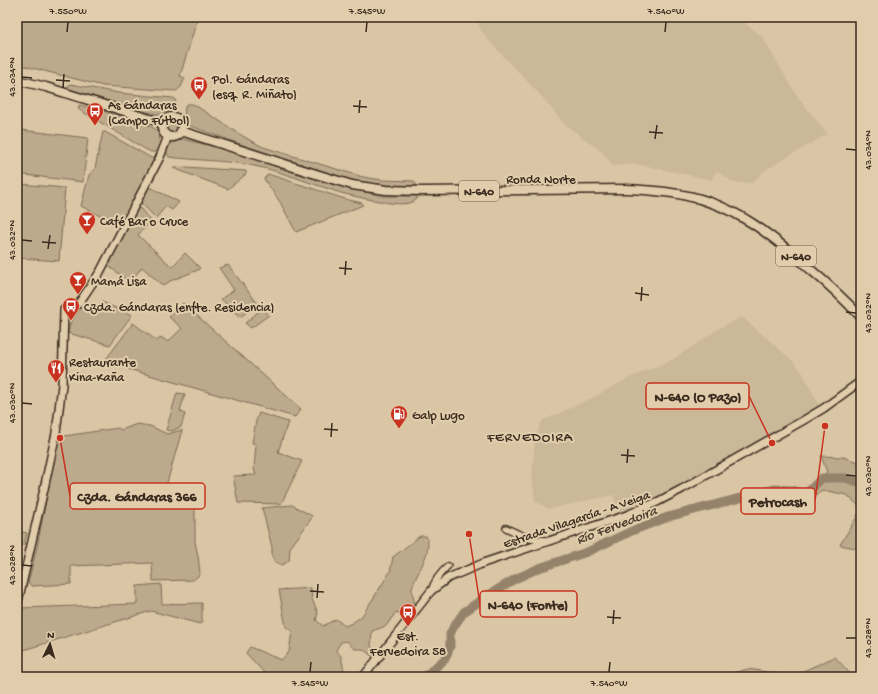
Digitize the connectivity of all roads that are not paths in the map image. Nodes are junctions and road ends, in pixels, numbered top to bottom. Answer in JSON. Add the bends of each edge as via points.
{"nodes":[{"id":1,"x":17,"y":80,"type":"edge"},
{"id":2,"x":163,"y":124,"type":"junction"},
{"id":3,"x":181,"y":131,"type":"junction"},
{"id":4,"x":168,"y":136,"type":"junction"},
{"id":5,"x":849,"y":304,"type":"junction"},
{"id":6,"x":861,"y":313,"type":"edge"},
{"id":7,"x":861,"y":317,"type":"edge"},
{"id":8,"x":861,"y":381,"type":"edge"},
{"id":9,"x":506,"y":528,"type":"dead end"},
{"id":10,"x":556,"y":539,"type":"junction"},
{"id":11,"x":448,"y":566,"type":"dead end"},
{"id":12,"x":431,"y":591,"type":"junction"},
{"id":13,"x":17,"y":606,"type":"edge"},
{"id":14,"x":363,"y":677,"type":"edge"}],
"edges":[{"from":1,"to":2,"type":"highway"},
{"from":2,"to":3,"type":"highway","via":[[170,118],[176,118],[180,122]]},
{"from":2,"to":4,"type":"highway","via":[[162,130]]},
{"from":3,"to":4,"type":"highway","via":[[177,136]]},
{"from":3,"to":5,"type":"highway","name":"Ronda Norte","number":"N-640","via":[[352,185],[386,190],[626,189],[684,195],[739,214],[763,229]]},
{"from":4,"to":13,"type":"main road","via":[[160,157],[100,272],[82,300],[71,309],[64,310],[62,385],[56,434]]},
{"from":5,"to":6,"type":"highway","name":"Ronda Norte"},
{"from":5,"to":7,"type":"highway","name":"Ronda Norte"},
{"from":8,"to":10,"type":"main road","name":"Estrada Vilagarcía - A Veiga","via":[[824,408],[676,493],[627,515]]},
{"from":9,"to":10,"type":"street","via":[[535,540]]},
{"from":10,"to":12,"type":"main road","name":"Estrada Vilagarcía - A Veiga","via":[[486,562],[448,578]]},
{"from":11,"to":12,"type":"street","via":[[435,580]]},
{"from":12,"to":14,"type":"main road","name":"Estrada Vilagarcía - A Veiga"}]}
